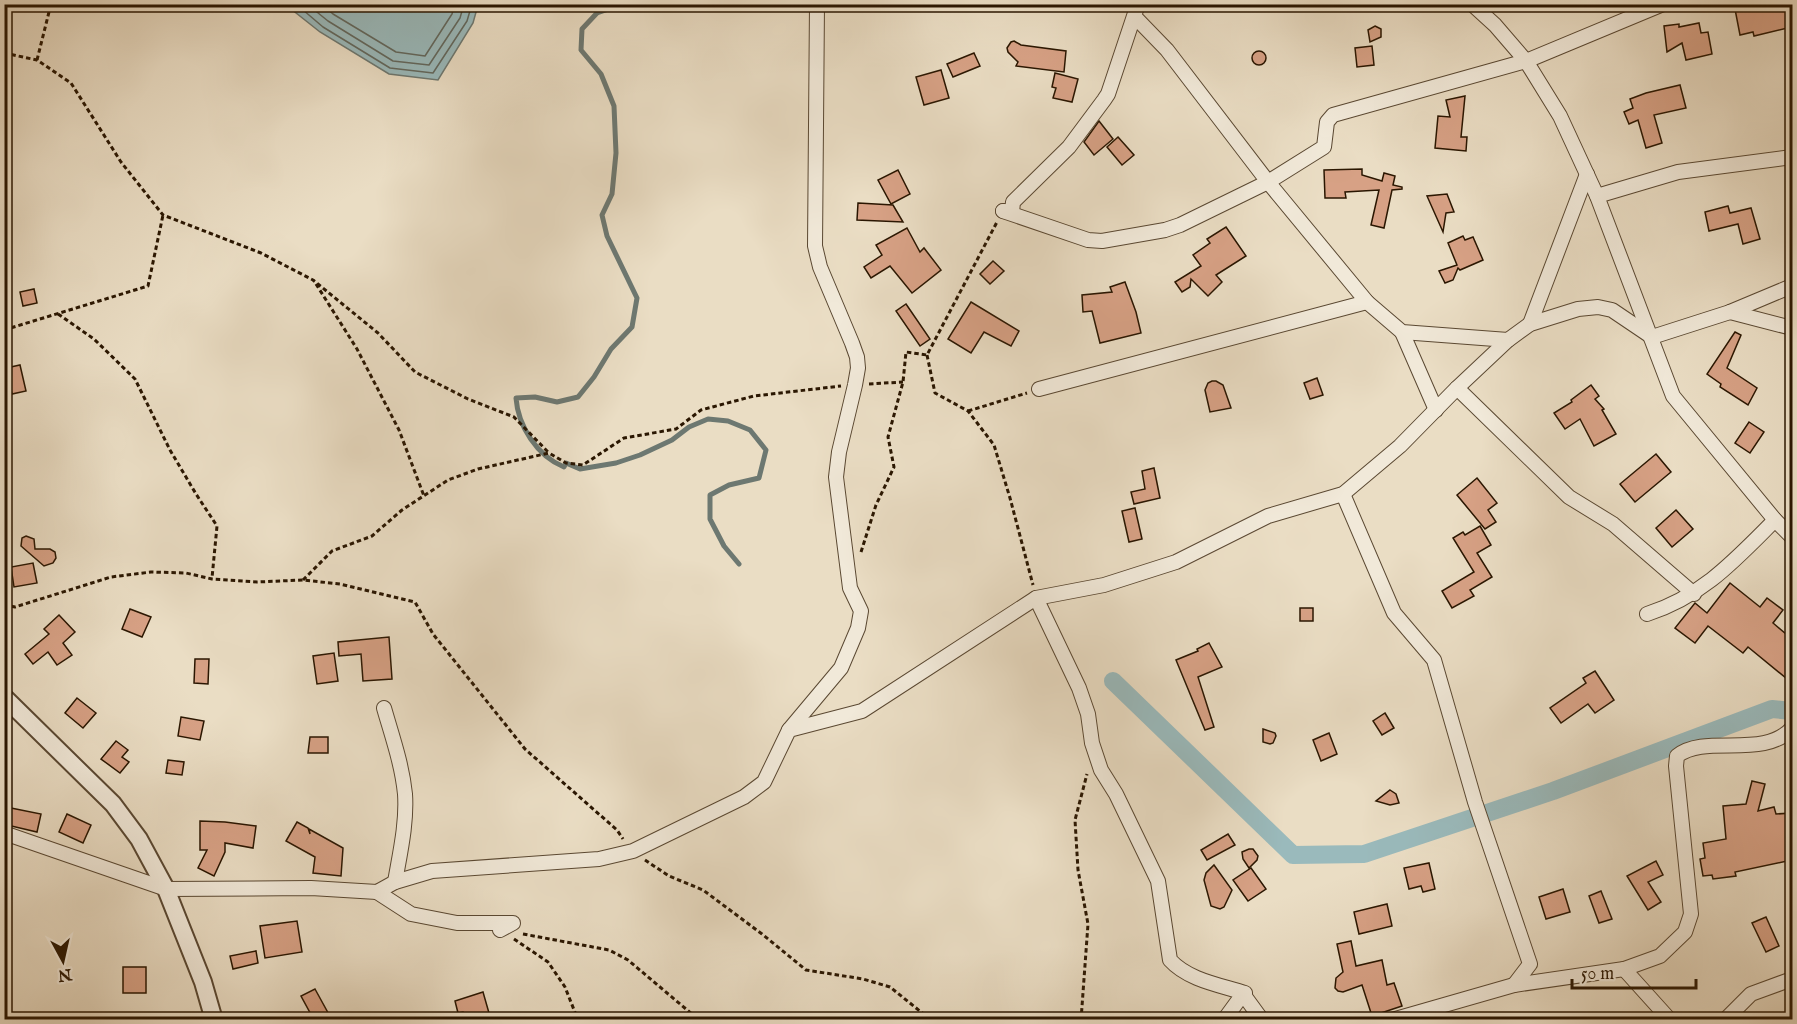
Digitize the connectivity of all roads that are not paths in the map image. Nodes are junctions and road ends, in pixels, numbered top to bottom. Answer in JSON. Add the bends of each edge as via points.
{"nodes":[{"id":1,"x":817,"y":4,"type":"edge"},
{"id":2,"x":1472,"y":4,"type":"edge"},
{"id":3,"x":1663,"y":4,"type":"edge"},
{"id":4,"x":1136,"y":11,"type":"edge"},
{"id":5,"x":1526,"y":61,"type":"junction"},
{"id":6,"x":1792,"y":158,"type":"edge"},
{"id":7,"x":1587,"y":174,"type":"junction"},
{"id":8,"x":1268,"y":182,"type":"junction"},
{"id":9,"x":1597,"y":196,"type":"junction"},
{"id":10,"x":1792,"y":286,"type":"edge"},
{"id":11,"x":1367,"y":303,"type":"junction"},
{"id":12,"x":1730,"y":312,"type":"junction"},
{"id":13,"x":1530,"y":324,"type":"junction"},
{"id":14,"x":1792,"y":327,"type":"edge"},
{"id":15,"x":1402,"y":332,"type":"junction"},
{"id":16,"x":1652,"y":337,"type":"junction"},
{"id":17,"x":1508,"y":340,"type":"junction"},
{"id":18,"x":1457,"y":388,"type":"junction"},
{"id":19,"x":1039,"y":389,"type":"road end"},
{"id":20,"x":1436,"y":410,"type":"junction"},
{"id":21,"x":1343,"y":495,"type":"junction"},
{"id":22,"x":1775,"y":520,"type":"junction"},
{"id":23,"x":1792,"y":537,"type":"edge"},
{"id":24,"x":1694,"y":594,"type":"junction"},
{"id":25,"x":1036,"y":598,"type":"junction"},
{"id":26,"x":1647,"y":614,"type":"dead end"},
{"id":27,"x":4,"y":697,"type":"edge"},
{"id":28,"x":384,"y":708,"type":"dead end"},
{"id":29,"x":1792,"y":728,"type":"edge"},
{"id":30,"x":789,"y":730,"type":"junction"},
{"id":31,"x":4,"y":833,"type":"edge"},
{"id":32,"x":395,"y":882,"type":"junction"},
{"id":33,"x":166,"y":889,"type":"junction"},
{"id":34,"x":376,"y":892,"type":"junction"},
{"id":35,"x":500,"y":930,"type":"road end"},
{"id":36,"x":1624,"y":969,"type":"junction"},
{"id":37,"x":1792,"y":979,"type":"edge"},
{"id":38,"x":1514,"y":985,"type":"junction"},
{"id":39,"x":1243,"y":994,"type":"junction"},
{"id":40,"x":1725,"y":1019,"type":"edge"},
{"id":41,"x":214,"y":1020,"type":"edge"},
{"id":42,"x":1224,"y":1020,"type":"edge"},
{"id":43,"x":1262,"y":1020,"type":"edge"},
{"id":44,"x":1392,"y":1020,"type":"edge"},
{"id":45,"x":1670,"y":1020,"type":"edge"}],
"edges":[{"from":1,"to":30,"type":"street","via":[[815,246],[857,357],[836,477],[850,588],[861,611],[841,668]]},
{"from":2,"to":5,"type":"street"},
{"from":3,"to":5,"type":"street"},
{"from":4,"to":8,"type":"street"},
{"from":4,"to":8,"type":"street","via":[[1108,94],[1069,147],[1013,202],[1012,212],[1003,211],[1074,236],[1102,241],[1180,225]]},
{"from":5,"to":7,"type":"street","via":[[1560,116]]},
{"from":5,"to":8,"type":"street","via":[[1333,115],[1327,122],[1324,147]]},
{"from":6,"to":9,"type":"street","via":[[1678,172]]},
{"from":7,"to":9,"type":"street"},
{"from":7,"to":13,"type":"street"},
{"from":8,"to":11,"type":"street"},
{"from":9,"to":16,"type":"street"},
{"from":10,"to":12,"type":"street"},
{"from":11,"to":15,"type":"street"},
{"from":11,"to":19,"type":"street"},
{"from":12,"to":14,"type":"street"},
{"from":12,"to":16,"type":"street"},
{"from":13,"to":16,"type":"street","via":[[1598,307],[1612,310]]},
{"from":13,"to":17,"type":"street"},
{"from":15,"to":17,"type":"street"},
{"from":15,"to":20,"type":"street"},
{"from":16,"to":22,"type":"street","via":[[1677,402]]},
{"from":17,"to":18,"type":"street"},
{"from":18,"to":20,"type":"street"},
{"from":18,"to":24,"type":"street","via":[[1569,497],[1613,524]]},
{"from":20,"to":21,"type":"street"},
{"from":21,"to":25,"type":"street","via":[[1268,516],[1176,562],[1104,585]]},
{"from":21,"to":38,"type":"street","via":[[1394,614],[1434,660],[1475,802],[1530,964]]},
{"from":22,"to":23,"type":"street"},
{"from":22,"to":24,"type":"street","via":[[1722,573]]},
{"from":24,"to":26,"type":"street"},
{"from":25,"to":30,"type":"street","via":[[862,711]]},
{"from":25,"to":39,"type":"street","via":[[1079,688],[1101,770],[1160,888],[1170,960],[1187,974]]},
{"from":27,"to":33,"type":"street","via":[[112,804],[139,839]]},
{"from":28,"to":32,"type":"street","via":[[405,795]]},
{"from":29,"to":36,"type":"street","via":[[1776,740],[1687,748],[1677,756],[1691,914],[1685,932],[1660,956]]},
{"from":30,"to":32,"type":"street","via":[[764,782],[744,797],[633,851],[599,859],[452,868]]},
{"from":31,"to":33,"type":"street"},
{"from":32,"to":34,"type":"street"},
{"from":33,"to":34,"type":"street","via":[[311,888]]},
{"from":33,"to":41,"type":"street"},
{"from":34,"to":35,"type":"street","via":[[411,914],[457,923],[513,923]]},
{"from":36,"to":38,"type":"street"},
{"from":36,"to":45,"type":"street"},
{"from":37,"to":40,"type":"street","via":[[1751,994]]},
{"from":38,"to":44,"type":"street"},
{"from":39,"to":42,"type":"street"},
{"from":39,"to":43,"type":"street"}]}
